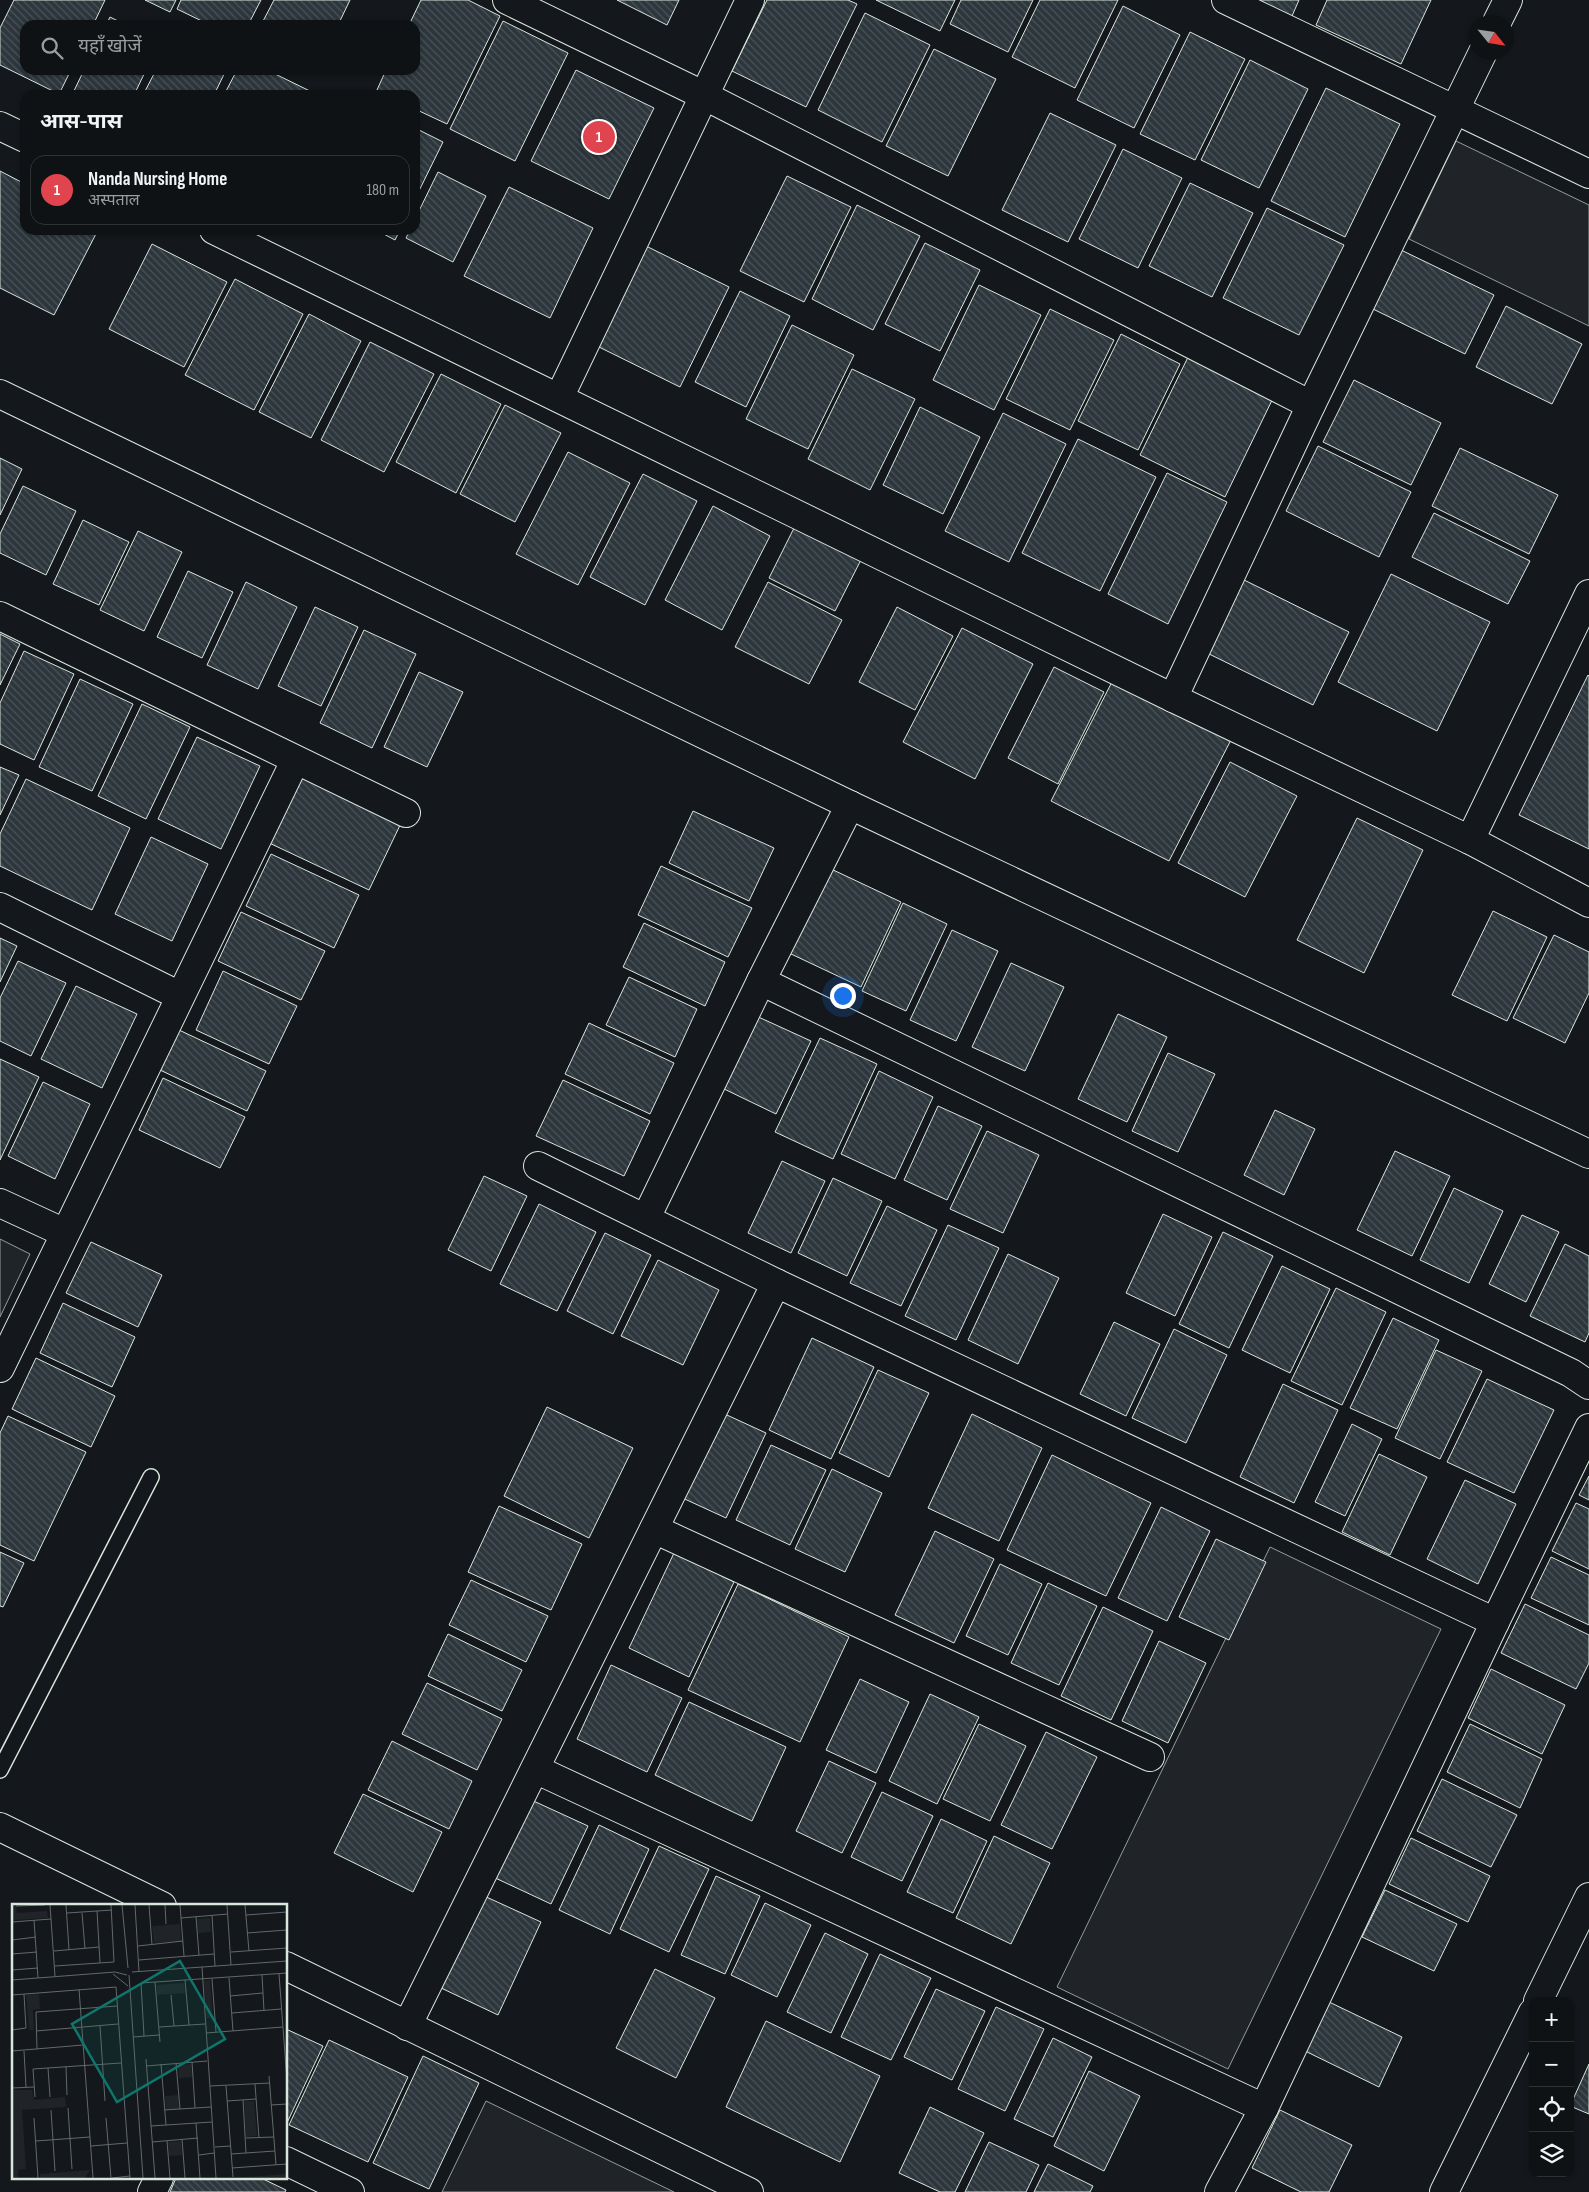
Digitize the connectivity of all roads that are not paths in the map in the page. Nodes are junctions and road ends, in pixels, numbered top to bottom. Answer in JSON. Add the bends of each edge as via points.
{"nodes":[{"id":1,"x":508,"y":0,"type":"edge"},
{"id":2,"x":750,"y":0,"type":"edge"},
{"id":3,"x":1226,"y":0,"type":"edge"},
{"id":4,"x":1508,"y":0,"type":"edge"},
{"id":5,"x":1500,"y":15,"type":"edge"},
{"id":6,"x":1479,"y":60,"type":"edge"},
{"id":7,"x":704,"y":96,"type":"junction"},
{"id":8,"x":1456,"y":111,"type":"junction"},
{"id":9,"x":0,"y":126,"type":"edge"},
{"id":10,"x":20,"y":136,"type":"edge"},
{"id":11,"x":1589,"y":174,"type":"edge"},
{"id":12,"x":224,"y":235,"type":"edge"},
{"id":13,"x":0,"y":394,"type":"edge"},
{"id":14,"x":560,"y":398,"type":"junction"},
{"id":15,"x":1311,"y":405,"type":"junction"},
{"id":16,"x":1589,"y":594,"type":"edge"},
{"id":17,"x":0,"y":616,"type":"edge"},
{"id":18,"x":1173,"y":698,"type":"junction"},
{"id":19,"x":294,"y":761,"type":"junction"},
{"id":20,"x":850,"y":805,"type":"junction"},
{"id":21,"x":406,"y":813,"type":"dead end"},
{"id":22,"x":1470,"y":840,"type":"junction"},
{"id":23,"x":1589,"y":903,"type":"edge"},
{"id":24,"x":0,"y":907,"type":"edge"},
{"id":25,"x":761,"y":981,"type":"junction"},
{"id":26,"x":180,"y":996,"type":"junction"},
{"id":27,"x":1589,"y":1154,"type":"edge"},
{"id":28,"x":538,"y":1166,"type":"dead end"},
{"id":29,"x":0,"y":1203,"type":"edge"},
{"id":30,"x":646,"y":1218,"type":"junction"},
{"id":31,"x":65,"y":1233,"type":"junction"},
{"id":32,"x":776,"y":1284,"type":"junction"},
{"id":33,"x":0,"y":1368,"type":"edge"},
{"id":34,"x":1589,"y":1385,"type":"edge"},
{"id":35,"x":1589,"y":1428,"type":"edge"},
{"id":36,"x":151,"y":1477,"type":"dead end"},
{"id":37,"x":654,"y":1530,"type":"junction"},
{"id":38,"x":1495,"y":1622,"type":"junction"},
{"id":39,"x":1150,"y":1757,"type":"dead end"},
{"id":40,"x":535,"y":1769,"type":"junction"},
{"id":41,"x":0,"y":1770,"type":"edge"},
{"id":42,"x":0,"y":1827,"type":"edge"},
{"id":43,"x":1589,"y":1897,"type":"edge"},
{"id":44,"x":158,"y":1904,"type":"edge"},
{"id":45,"x":288,"y":1967,"type":"edge"},
{"id":46,"x":1540,"y":1997,"type":"edge"},
{"id":47,"x":1529,"y":2020,"type":"edge"},
{"id":48,"x":407,"y":2026,"type":"junction"},
{"id":49,"x":1264,"y":2108,"type":"junction"},
{"id":50,"x":288,"y":2162,"type":"edge"},
{"id":51,"x":158,"y":2180,"type":"edge"},
{"id":52,"x":152,"y":2192,"type":"edge"},
{"id":53,"x":350,"y":2192,"type":"edge"},
{"id":54,"x":749,"y":2192,"type":"edge"},
{"id":55,"x":1220,"y":2192,"type":"edge"},
{"id":56,"x":1444,"y":2192,"type":"edge"}],
"edges":[{"from":1,"to":7,"type":"street"},
{"from":2,"to":7,"type":"street"},
{"from":3,"to":8,"type":"street"},
{"from":4,"to":5,"type":"street"},
{"from":6,"to":8,"type":"street"},
{"from":7,"to":14,"type":"street"},
{"from":7,"to":15,"type":"street"},
{"from":8,"to":11,"type":"street"},
{"from":8,"to":15,"type":"street"},
{"from":9,"to":10,"type":"street"},
{"from":12,"to":14,"type":"street"},
{"from":13,"to":20,"type":"street"},
{"from":14,"to":18,"type":"street"},
{"from":15,"to":18,"type":"street"},
{"from":16,"to":22,"type":"street"},
{"from":17,"to":19,"type":"street"},
{"from":18,"to":22,"type":"street"},
{"from":19,"to":21,"type":"street"},
{"from":19,"to":26,"type":"street"},
{"from":20,"to":25,"type":"street"},
{"from":20,"to":27,"type":"street"},
{"from":22,"to":23,"type":"street"},
{"from":24,"to":26,"type":"street"},
{"from":25,"to":30,"type":"street"},
{"from":25,"to":34,"type":"street","via":[[1571,1373]]},
{"from":26,"to":31,"type":"street"},
{"from":28,"to":30,"type":"street"},
{"from":29,"to":31,"type":"street"},
{"from":30,"to":32,"type":"street"},
{"from":31,"to":33,"type":"street"},
{"from":32,"to":37,"type":"street"},
{"from":32,"to":38,"type":"street"},
{"from":35,"to":38,"type":"street"},
{"from":36,"to":41,"type":"lane"},
{"from":37,"to":39,"type":"street"},
{"from":37,"to":40,"type":"street"},
{"from":38,"to":49,"type":"street"},
{"from":40,"to":48,"type":"street"},
{"from":40,"to":49,"type":"street"},
{"from":42,"to":44,"type":"street"},
{"from":43,"to":46,"type":"street"},
{"from":45,"to":48,"type":"street"},
{"from":47,"to":56,"type":"street"},
{"from":48,"to":54,"type":"street"},
{"from":49,"to":55,"type":"street"},
{"from":50,"to":53,"type":"street"},
{"from":51,"to":52,"type":"street"}]}
